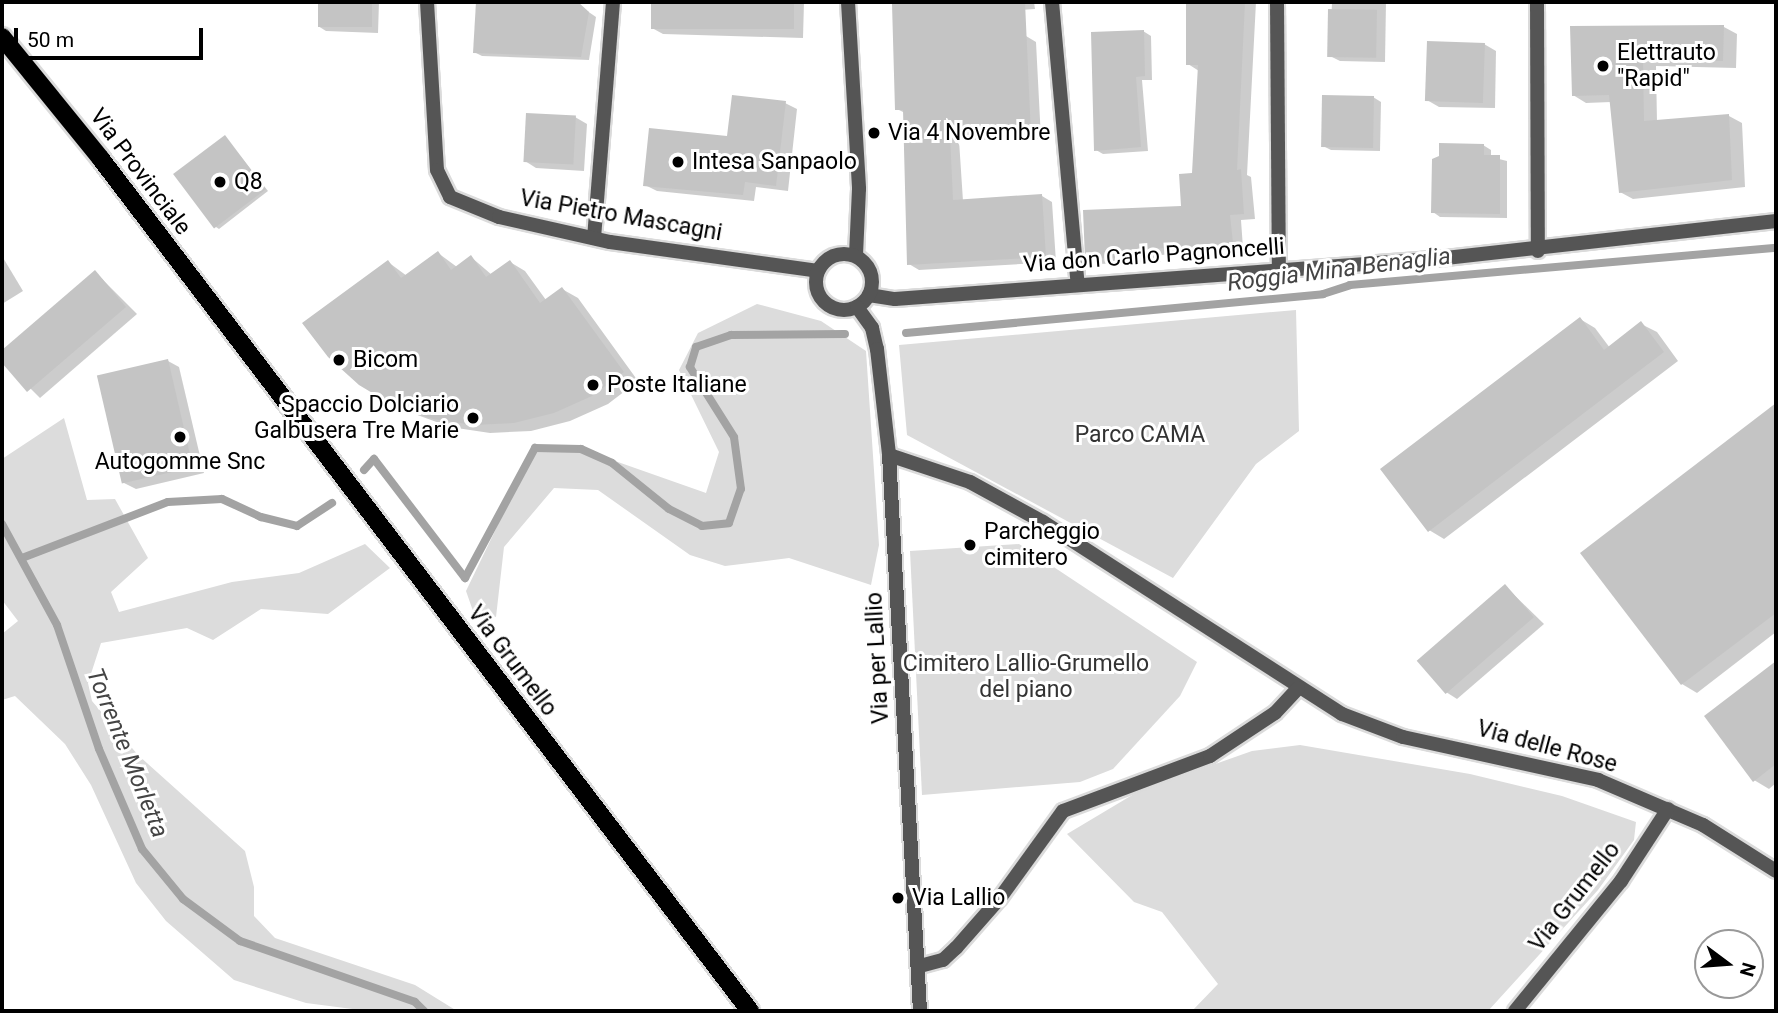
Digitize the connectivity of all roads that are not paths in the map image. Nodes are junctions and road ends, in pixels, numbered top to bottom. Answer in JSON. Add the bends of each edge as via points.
{"nodes":[{"id":1,"x":426,"y":2,"type":"edge"},
{"id":2,"x":613,"y":2,"type":"edge"},
{"id":3,"x":848,"y":2,"type":"edge"},
{"id":4,"x":1052,"y":2,"type":"edge"},
{"id":5,"x":1277,"y":2,"type":"edge"},
{"id":6,"x":1537,"y":2,"type":"edge"},
{"id":7,"x":2,"y":37,"type":"edge"},
{"id":8,"x":1776,"y":221,"type":"edge"},
{"id":9,"x":594,"y":239,"type":"junction"},
{"id":10,"x":1538,"y":251,"type":"junction"},
{"id":11,"x":856,"y":256,"type":"junction"},
{"id":12,"x":1279,"y":269,"type":"junction"},
{"id":13,"x":818,"y":271,"type":"junction"},
{"id":14,"x":1078,"y":285,"type":"junction"},
{"id":15,"x":869,"y":295,"type":"junction"},
{"id":16,"x":857,"y":307,"type":"junction"},
{"id":17,"x":235,"y":340,"type":"joint"},
{"id":18,"x":889,"y":455,"type":"junction"},
{"id":19,"x":1298,"y":688,"type":"junction"},
{"id":20,"x":1668,"y":809,"type":"junction"},
{"id":21,"x":1776,"y":871,"type":"edge"},
{"id":22,"x":920,"y":967,"type":"junction"},
{"id":23,"x":750,"y":1011,"type":"edge"},
{"id":24,"x":920,"y":1011,"type":"edge"},
{"id":25,"x":1515,"y":1011,"type":"edge"}],
"edges":[{"from":1,"to":9,"type":"street","name":"Via Pietro Mascagni","via":[[437,170],[450,197],[468,207]]},
{"from":2,"to":9,"type":"street"},
{"from":3,"to":11,"type":"street","via":[[859,189]]},
{"from":4,"to":14,"type":"street"},
{"from":5,"to":12,"type":"street"},
{"from":6,"to":10,"type":"street"},
{"from":7,"to":17,"type":"main road","name":"Via Provinciale","via":[[101,159]]},
{"from":8,"to":10,"type":"street","name":"Via don Carlo Pagnoncelli"},
{"from":9,"to":13,"type":"street","name":"Via Pietro Mascagni"},
{"from":10,"to":12,"type":"street","name":"Via don Carlo Pagnoncelli"},
{"from":11,"to":13,"type":"street","via":[[834,255]]},
{"from":11,"to":15,"type":"street","via":[[871,273]]},
{"from":12,"to":14,"type":"street","name":"Via don Carlo Pagnoncelli"},
{"from":13,"to":16,"type":"street","via":[[816,282],[825,302],[834,308]]},
{"from":14,"to":15,"type":"street","name":"Via don Carlo Pagnoncelli","via":[[895,299]]},
{"from":15,"to":16,"type":"street"},
{"from":16,"to":18,"type":"street","name":"Via per Lallio","via":[[872,328],[877,349]]},
{"from":17,"to":23,"type":"main road","name":"Via Grumello"},
{"from":18,"to":19,"type":"street","name":"Via delle Rose","via":[[970,482],[1043,522]]},
{"from":18,"to":22,"type":"street","name":"Via per Lallio"},
{"from":19,"to":20,"type":"street","name":"Via delle Rose","via":[[1342,714],[1404,737],[1598,780]]},
{"from":19,"to":22,"type":"street","via":[[1275,713],[1210,756],[1063,811],[1000,898],[956,948],[943,960]]},
{"from":20,"to":21,"type":"street","name":"Via delle Rose","via":[[1732,841]]},
{"from":20,"to":25,"type":"street","name":"Via Grumello","via":[[1620,881]]},
{"from":22,"to":24,"type":"street","name":"Via per Lallio"}]}
